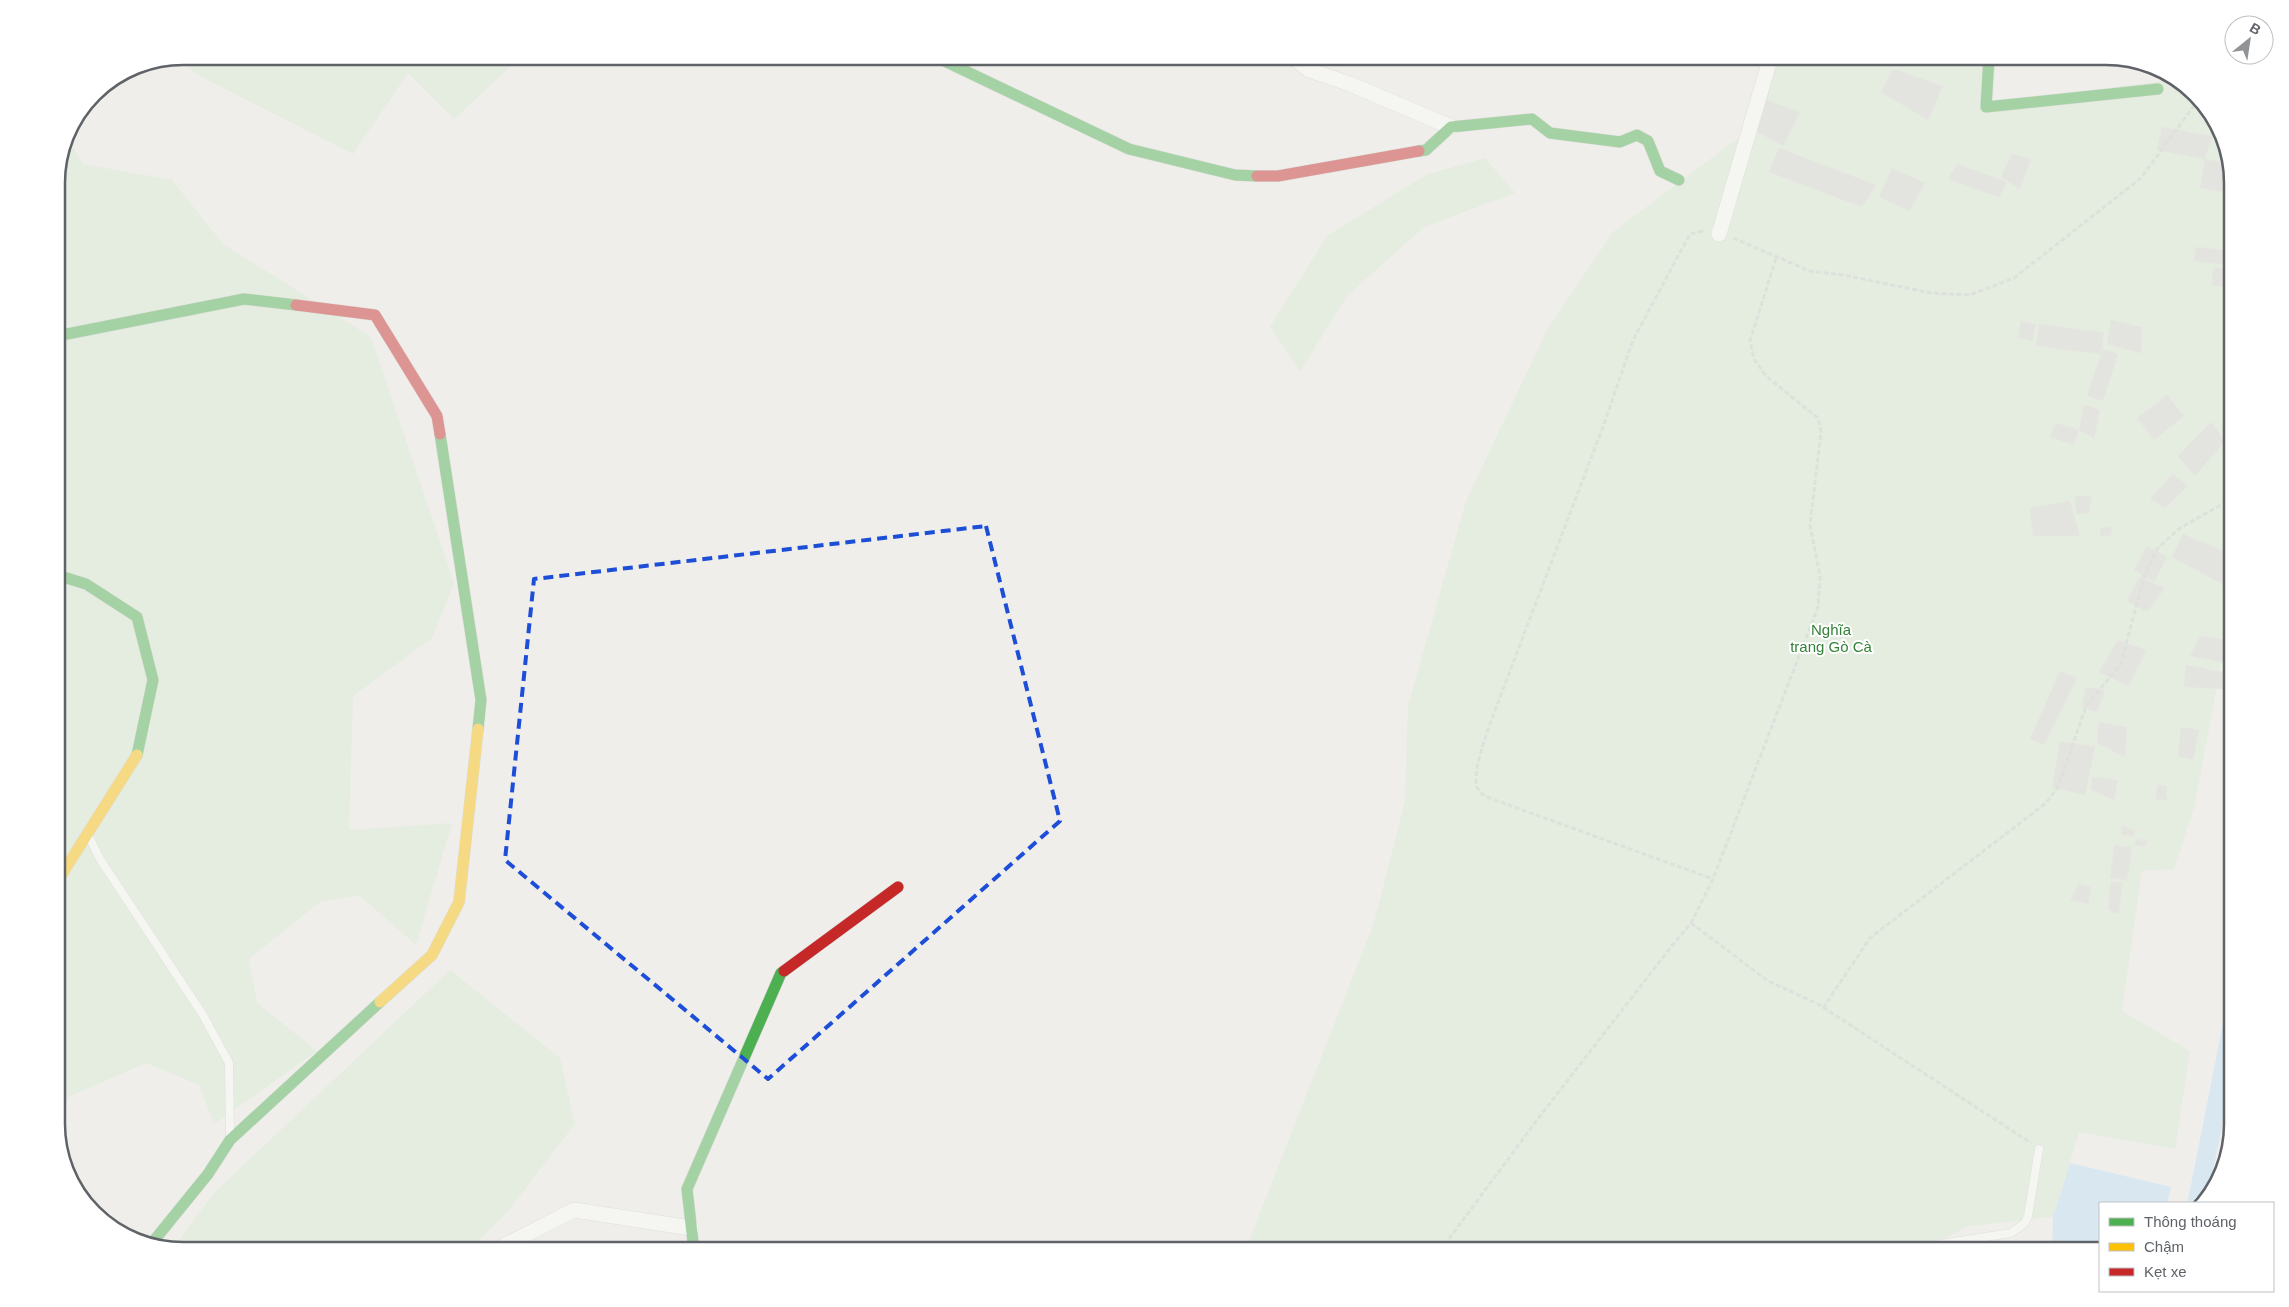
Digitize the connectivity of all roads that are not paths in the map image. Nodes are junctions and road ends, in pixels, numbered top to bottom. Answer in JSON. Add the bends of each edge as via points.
{"nodes":[{"id":1,"x":953,"y":65,"type":"edge"},
{"id":2,"x":1303,"y":65,"type":"edge"},
{"id":3,"x":1768,"y":65,"type":"edge"},
{"id":4,"x":1988,"y":65,"type":"edge"},
{"id":5,"x":2158,"y":89,"type":"dead end"},
{"id":6,"x":1451,"y":127,"type":"junction"},
{"id":7,"x":1679,"y":180,"type":"dead end"},
{"id":8,"x":1719,"y":234,"type":"road end"},
{"id":9,"x":65,"y":334,"type":"edge"},
{"id":10,"x":65,"y":578,"type":"edge"},
{"id":11,"x":88,"y":834,"type":"junction"},
{"id":12,"x":65,"y":868,"type":"edge"},
{"id":13,"x":898,"y":887,"type":"dead end"},
{"id":14,"x":230,"y":1140,"type":"junction"},
{"id":15,"x":2039,"y":1149,"type":"road end"},
{"id":16,"x":691,"y":1228,"type":"junction"},
{"id":17,"x":155,"y":1239,"type":"edge"},
{"id":18,"x":512,"y":1242,"type":"edge"},
{"id":19,"x":693,"y":1242,"type":"edge"},
{"id":20,"x":1954,"y":1242,"type":"edge"}],
"edges":[{"from":1,"to":6,"type":"street","via":[[1129,149],[1235,175],[1278,176],[1426,150]]},
{"from":2,"to":6,"type":"street"},
{"from":3,"to":8,"type":"street"},
{"from":4,"to":5,"type":"street","via":[[1986,107]]},
{"from":6,"to":7,"type":"street","via":[[1532,119],[1550,133],[1620,142],[1638,135],[1648,141],[1660,171]]},
{"from":9,"to":14,"type":"street","via":[[244,299],[375,315],[437,416],[481,700],[459,902],[432,956]]},
{"from":10,"to":11,"type":"street","via":[[86,584],[136,617],[153,680],[137,754]]},
{"from":11,"to":12,"type":"street"},
{"from":11,"to":14,"type":"lane","via":[[100,859],[203,1015],[229,1063]]},
{"from":13,"to":16,"type":"street","via":[[781,973],[686,1189]]},
{"from":14,"to":17,"type":"street","via":[[208,1174]]},
{"from":15,"to":20,"type":"lane","via":[[2028,1216],[2018,1229],[2012,1233]]},
{"from":16,"to":18,"type":"street","via":[[574,1210]]},
{"from":16,"to":19,"type":"street"}]}
